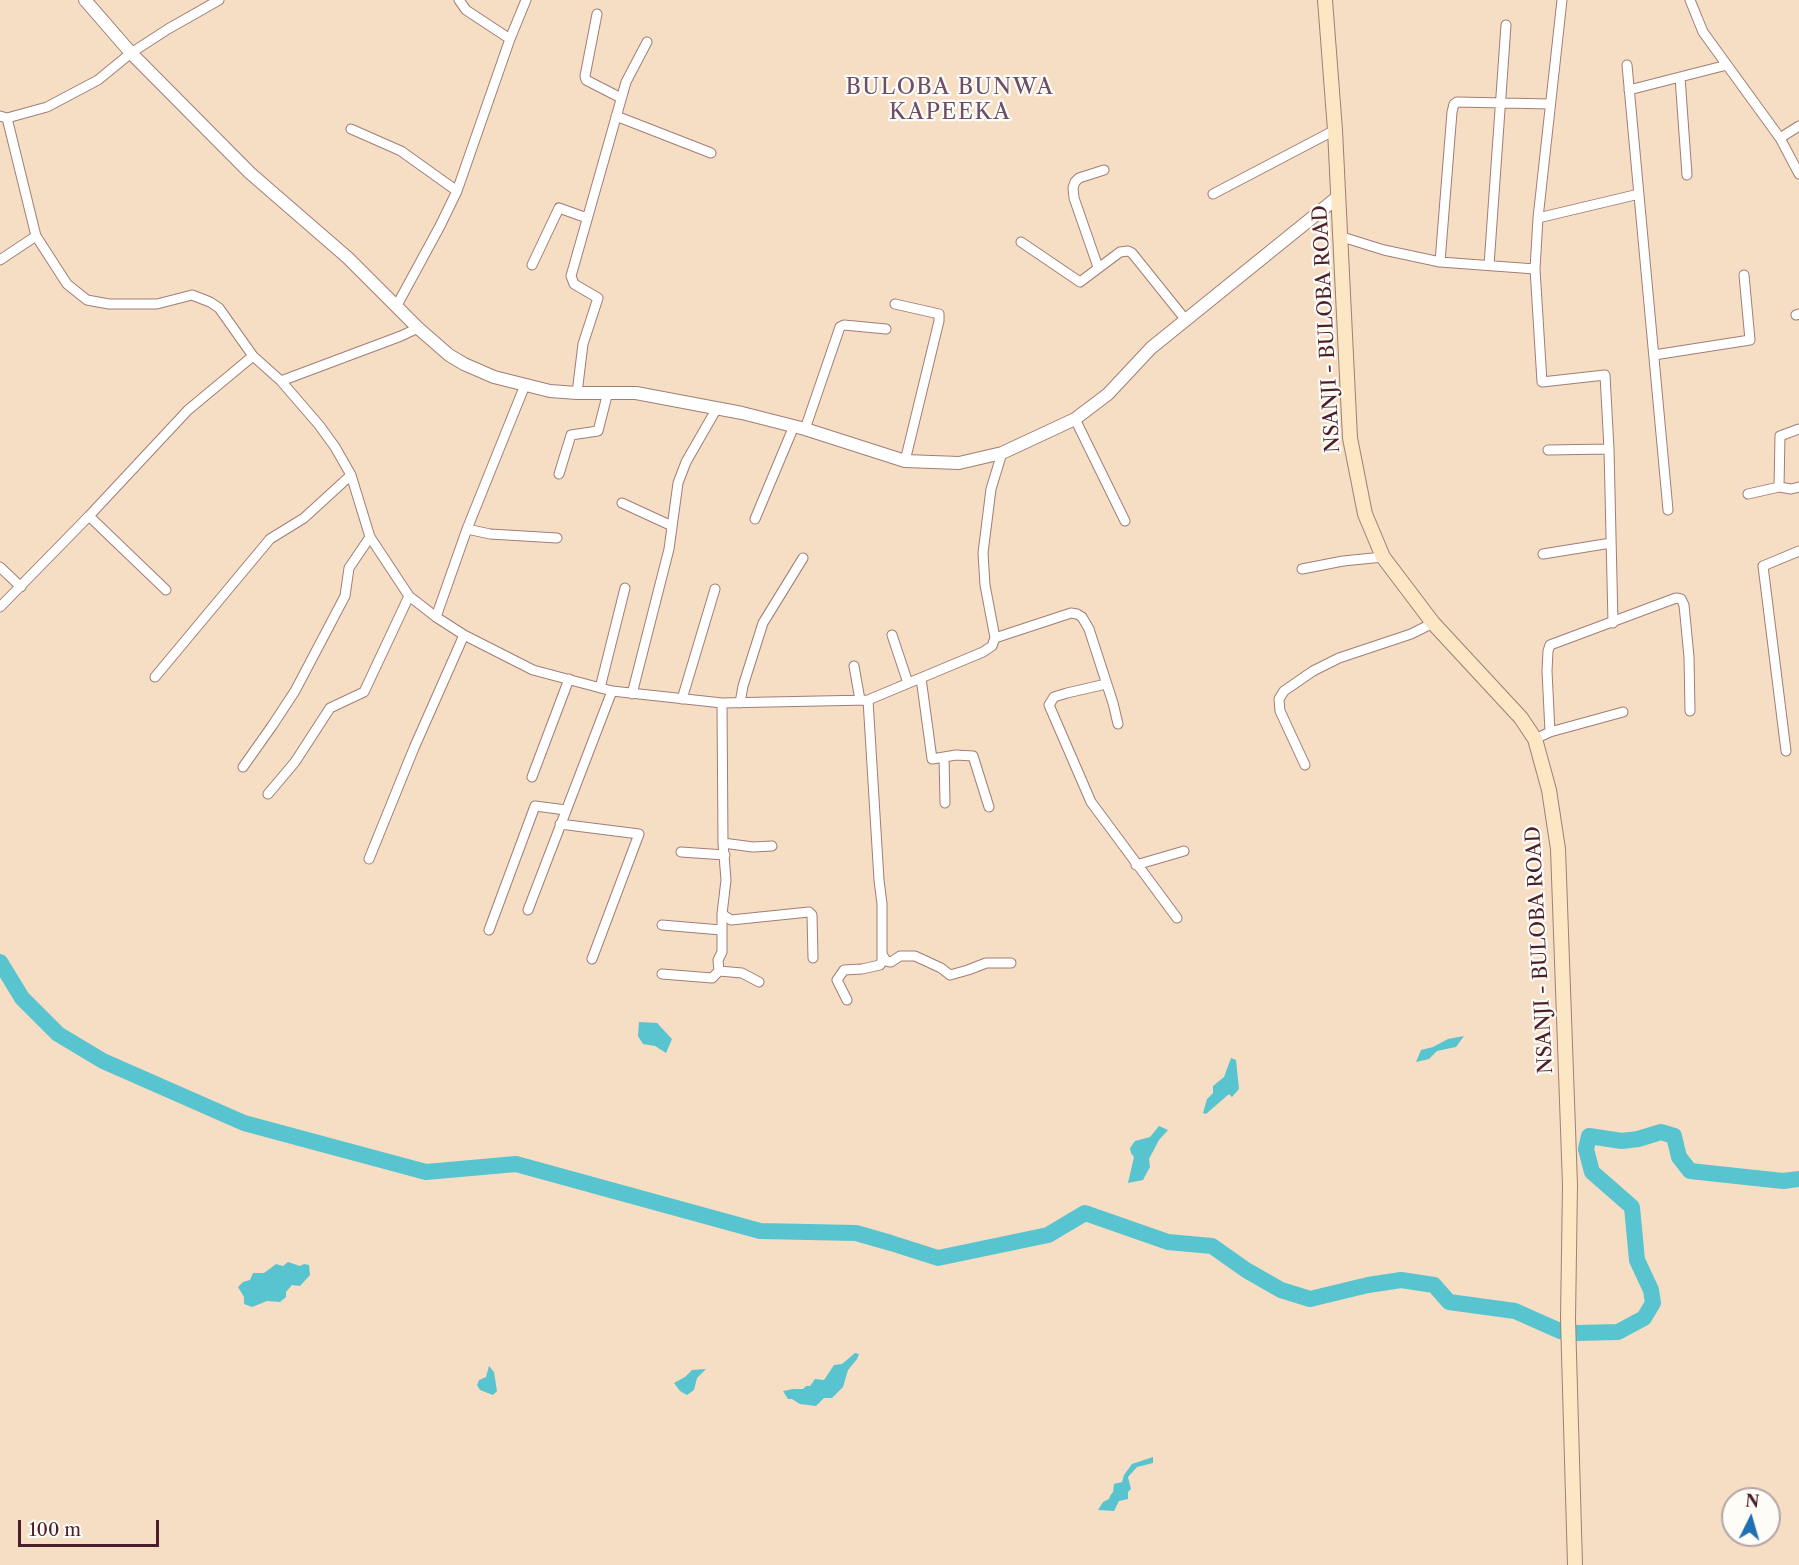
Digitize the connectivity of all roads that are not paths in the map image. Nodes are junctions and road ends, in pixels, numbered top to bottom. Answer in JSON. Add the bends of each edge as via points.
{"nodes":[{"id":1,"x":85,"y":0,"type":"edge"},
{"id":2,"x":219,"y":0,"type":"edge"},
{"id":3,"x":459,"y":0,"type":"edge"},
{"id":4,"x":526,"y":0,"type":"edge"},
{"id":5,"x":1325,"y":0,"type":"edge"},
{"id":6,"x":1563,"y":0,"type":"edge"},
{"id":7,"x":1690,"y":0,"type":"edge"},
{"id":8,"x":597,"y":14,"type":"dead end"},
{"id":9,"x":1506,"y":25,"type":"dead end"},
{"id":10,"x":510,"y":39,"type":"junction"},
{"id":11,"x":647,"y":42,"type":"dead end"},
{"id":12,"x":131,"y":53,"type":"junction"},
{"id":13,"x":1627,"y":65,"type":"dead end"},
{"id":14,"x":1727,"y":65,"type":"junction"},
{"id":15,"x":1680,"y":77,"type":"junction"},
{"id":16,"x":1629,"y":90,"type":"junction"},
{"id":17,"x":621,"y":98,"type":"junction"},
{"id":18,"x":1500,"y":104,"type":"junction"},
{"id":19,"x":1550,"y":104,"type":"junction"},
{"id":20,"x":616,"y":116,"type":"junction"},
{"id":21,"x":4,"y":117,"type":"edge"},
{"id":22,"x":1799,"y":126,"type":"edge"},
{"id":23,"x":351,"y":129,"type":"dead end"},
{"id":24,"x":1335,"y":130,"type":"junction"},
{"id":25,"x":1780,"y":138,"type":"junction"},
{"id":26,"x":711,"y":153,"type":"dead end"},
{"id":27,"x":1104,"y":170,"type":"dead end"},
{"id":28,"x":1799,"y":174,"type":"edge"},
{"id":29,"x":1687,"y":175,"type":"dead end"},
{"id":30,"x":457,"y":191,"type":"junction"},
{"id":31,"x":1214,"y":194,"type":"dead end"},
{"id":32,"x":1639,"y":194,"type":"junction"},
{"id":33,"x":1339,"y":196,"type":"junction"},
{"id":34,"x":587,"y":218,"type":"junction"},
{"id":35,"x":1538,"y":218,"type":"junction"},
{"id":36,"x":36,"y":236,"type":"junction"},
{"id":37,"x":1339,"y":236,"type":"junction"},
{"id":38,"x":1021,"y":242,"type":"dead end"},
{"id":39,"x":0,"y":260,"type":"edge"},
{"id":40,"x":1440,"y":262,"type":"junction"},
{"id":41,"x":532,"y":265,"type":"dead end"},
{"id":42,"x":1489,"y":265,"type":"junction"},
{"id":43,"x":1098,"y":267,"type":"junction"},
{"id":44,"x":1535,"y":268,"type":"junction"},
{"id":45,"x":1744,"y":275,"type":"dead end"},
{"id":46,"x":895,"y":304,"type":"dead end"},
{"id":47,"x":396,"y":307,"type":"junction"},
{"id":48,"x":1185,"y":319,"type":"junction"},
{"id":49,"x":418,"y":328,"type":"junction"},
{"id":50,"x":886,"y":329,"type":"dead end"},
{"id":51,"x":1654,"y":355,"type":"junction"},
{"id":52,"x":253,"y":356,"type":"junction"},
{"id":53,"x":281,"y":381,"type":"junction"},
{"id":54,"x":525,"y":385,"type":"junction"},
{"id":55,"x":608,"y":392,"type":"junction"},
{"id":56,"x":577,"y":393,"type":"junction"},
{"id":57,"x":717,"y":408,"type":"junction"},
{"id":58,"x":1075,"y":419,"type":"junction"},
{"id":59,"x":800,"y":428,"type":"junction"},
{"id":60,"x":1799,"y":429,"type":"edge"},
{"id":61,"x":1609,"y":449,"type":"junction"},
{"id":62,"x":1548,"y":450,"type":"dead end"},
{"id":63,"x":1002,"y":453,"type":"junction"},
{"id":64,"x":905,"y":461,"type":"junction"},
{"id":65,"x":559,"y":474,"type":"dead end"},
{"id":66,"x":351,"y":475,"type":"junction"},
{"id":67,"x":1779,"y":487,"type":"junction"},
{"id":68,"x":1799,"y":487,"type":"edge"},
{"id":69,"x":1748,"y":494,"type":"dead end"},
{"id":70,"x":622,"y":503,"type":"dead end"},
{"id":71,"x":1668,"y":510,"type":"dead end"},
{"id":72,"x":89,"y":516,"type":"junction"},
{"id":73,"x":755,"y":519,"type":"dead end"},
{"id":74,"x":1125,"y":521,"type":"dead end"},
{"id":75,"x":672,"y":526,"type":"junction"},
{"id":76,"x":467,"y":529,"type":"junction"},
{"id":77,"x":370,"y":537,"type":"junction"},
{"id":78,"x":557,"y":538,"type":"dead end"},
{"id":79,"x":1611,"y":543,"type":"junction"},
{"id":80,"x":1799,"y":551,"type":"edge"},
{"id":81,"x":1543,"y":554,"type":"dead end"},
{"id":82,"x":1383,"y":556,"type":"junction"},
{"id":83,"x":802,"y":558,"type":"dead end"},
{"id":84,"x":0,"y":567,"type":"edge"},
{"id":85,"x":1302,"y":569,"type":"dead end"},
{"id":86,"x":21,"y":587,"type":"junction"},
{"id":87,"x":625,"y":588,"type":"dead end"},
{"id":88,"x":715,"y":589,"type":"dead end"},
{"id":89,"x":166,"y":590,"type":"dead end"},
{"id":90,"x":409,"y":596,"type":"junction"},
{"id":91,"x":2,"y":601,"type":"edge"},
{"id":92,"x":436,"y":617,"type":"junction"},
{"id":93,"x":1612,"y":622,"type":"junction"},
{"id":94,"x":1432,"y":623,"type":"junction"},
{"id":95,"x":464,"y":635,"type":"junction"},
{"id":96,"x":892,"y":635,"type":"dead end"},
{"id":97,"x":995,"y":638,"type":"junction"},
{"id":98,"x":854,"y":666,"type":"dead end"},
{"id":99,"x":155,"y":677,"type":"dead end"},
{"id":100,"x":921,"y":678,"type":"junction"},
{"id":101,"x":569,"y":679,"type":"junction"},
{"id":102,"x":908,"y":683,"type":"junction"},
{"id":103,"x":1106,"y":684,"type":"junction"},
{"id":104,"x":600,"y":688,"type":"junction"},
{"id":105,"x":612,"y":691,"type":"junction"},
{"id":106,"x":632,"y":694,"type":"junction"},
{"id":107,"x":682,"y":699,"type":"junction"},
{"id":108,"x":864,"y":700,"type":"junction"},
{"id":109,"x":722,"y":703,"type":"junction"},
{"id":110,"x":740,"y":703,"type":"junction"},
{"id":111,"x":1690,"y":711,"type":"dead end"},
{"id":112,"x":1623,"y":712,"type":"dead end"},
{"id":113,"x":1118,"y":724,"type":"dead end"},
{"id":114,"x":1550,"y":732,"type":"junction"},
{"id":115,"x":1534,"y":739,"type":"junction"},
{"id":116,"x":1786,"y":751,"type":"dead end"},
{"id":117,"x":944,"y":757,"type":"junction"},
{"id":118,"x":1305,"y":765,"type":"dead end"},
{"id":119,"x":243,"y":767,"type":"dead end"},
{"id":120,"x":532,"y":777,"type":"dead end"},
{"id":121,"x":268,"y":794,"type":"dead end"},
{"id":122,"x":945,"y":803,"type":"dead end"},
{"id":123,"x":989,"y":807,"type":"dead end"},
{"id":124,"x":566,"y":810,"type":"junction"},
{"id":125,"x":560,"y":824,"type":"junction"},
{"id":126,"x":723,"y":843,"type":"junction"},
{"id":127,"x":772,"y":846,"type":"dead end"},
{"id":128,"x":1184,"y":851,"type":"dead end"},
{"id":129,"x":681,"y":852,"type":"dead end"},
{"id":130,"x":725,"y":855,"type":"junction"},
{"id":131,"x":369,"y":859,"type":"dead end"},
{"id":132,"x":1136,"y":865,"type":"junction"},
{"id":133,"x":528,"y":910,"type":"dead end"},
{"id":134,"x":722,"y":914,"type":"junction"},
{"id":135,"x":1177,"y":918,"type":"dead end"},
{"id":136,"x":662,"y":925,"type":"dead end"},
{"id":137,"x":489,"y":930,"type":"dead end"},
{"id":138,"x":722,"y":930,"type":"junction"},
{"id":139,"x":882,"y":954,"type":"junction"},
{"id":140,"x":813,"y":958,"type":"dead end"},
{"id":141,"x":592,"y":959,"type":"dead end"},
{"id":142,"x":1011,"y":963,"type":"dead end"},
{"id":143,"x":719,"y":971,"type":"junction"},
{"id":144,"x":662,"y":974,"type":"dead end"},
{"id":145,"x":759,"y":982,"type":"dead end"},
{"id":146,"x":847,"y":1000,"type":"dead end"},
{"id":147,"x":1575,"y":1565,"type":"edge"}],
"edges":[{"from":1,"to":12,"type":"street"},
{"from":2,"to":12,"type":"street"},
{"from":3,"to":10,"type":"street","via":[[466,10]]},
{"from":4,"to":10,"type":"street"},
{"from":5,"to":24,"type":"main road","name":"NSANJI - BULOBA ROAD"},
{"from":6,"to":19,"type":"street"},
{"from":7,"to":14,"type":"street","via":[[1702,32]]},
{"from":8,"to":17,"type":"street","via":[[586,80]]},
{"from":9,"to":18,"type":"street"},
{"from":10,"to":30,"type":"street"},
{"from":11,"to":17,"type":"street"},
{"from":12,"to":21,"type":"street","via":[[98,80],[46,107]]},
{"from":12,"to":47,"type":"street","via":[[250,173],[348,258]]},
{"from":13,"to":16,"type":"street"},
{"from":14,"to":15,"type":"street"},
{"from":14,"to":25,"type":"street"},
{"from":15,"to":16,"type":"street"},
{"from":15,"to":29,"type":"street"},
{"from":16,"to":32,"type":"street"},
{"from":17,"to":20,"type":"street"},
{"from":18,"to":19,"type":"street"},
{"from":18,"to":40,"type":"street","via":[[1455,104]]},
{"from":18,"to":42,"type":"street"},
{"from":19,"to":35,"type":"street"},
{"from":20,"to":26,"type":"street"},
{"from":20,"to":34,"type":"street"},
{"from":21,"to":36,"type":"street"},
{"from":22,"to":25,"type":"street"},
{"from":23,"to":30,"type":"street","via":[[401,151]]},
{"from":24,"to":31,"type":"street"},
{"from":24,"to":33,"type":"main road","name":"NSANJI - BULOBA ROAD"},
{"from":25,"to":28,"type":"street"},
{"from":27,"to":43,"type":"street","via":[[1079,178],[1073,188]]},
{"from":30,"to":47,"type":"street"},
{"from":32,"to":35,"type":"street"},
{"from":32,"to":51,"type":"street"},
{"from":33,"to":37,"type":"main road","name":"NSANJI - BULOBA ROAD"},
{"from":33,"to":48,"type":"street"},
{"from":34,"to":41,"type":"street","via":[[560,208]]},
{"from":34,"to":56,"type":"street","via":[[571,276],[574,284],[598,298],[583,344]]},
{"from":35,"to":44,"type":"street"},
{"from":36,"to":39,"type":"street"},
{"from":36,"to":52,"type":"street","via":[[67,284],[87,300],[157,304],[192,295],[219,309]]},
{"from":37,"to":40,"type":"street"},
{"from":37,"to":82,"type":"main road","name":"NSANJI - BULOBA ROAD","via":[[1350,438],[1365,514]]},
{"from":38,"to":43,"type":"street","via":[[1080,282]]},
{"from":40,"to":42,"type":"street"},
{"from":42,"to":44,"type":"street"},
{"from":43,"to":48,"type":"street","via":[[1120,252],[1132,253]]},
{"from":44,"to":61,"type":"street","via":[[1542,382],[1605,375]]},
{"from":45,"to":51,"type":"street","via":[[1750,340]]},
{"from":46,"to":64,"type":"street","via":[[939,314]]},
{"from":47,"to":49,"type":"street"},
{"from":48,"to":58,"type":"street","via":[[1108,394]]},
{"from":49,"to":53,"type":"street"},
{"from":49,"to":54,"type":"street","via":[[464,364]]},
{"from":50,"to":59,"type":"street","via":[[840,327]]},
{"from":51,"to":71,"type":"street"},
{"from":52,"to":53,"type":"street"},
{"from":52,"to":72,"type":"street","via":[[188,410]]},
{"from":53,"to":66,"type":"street","via":[[319,425]]},
{"from":54,"to":56,"type":"street"},
{"from":54,"to":76,"type":"street"},
{"from":55,"to":56,"type":"street"},
{"from":55,"to":57,"type":"street","via":[[636,393]]},
{"from":55,"to":65,"type":"street","via":[[597,431],[571,435]]},
{"from":57,"to":59,"type":"street"},
{"from":57,"to":75,"type":"street","via":[[686,462],[678,483]]},
{"from":58,"to":63,"type":"street"},
{"from":58,"to":74,"type":"street"},
{"from":59,"to":64,"type":"street"},
{"from":59,"to":73,"type":"street"},
{"from":60,"to":67,"type":"street","via":[[1780,436]]},
{"from":61,"to":62,"type":"street"},
{"from":61,"to":79,"type":"street"},
{"from":63,"to":64,"type":"street","via":[[959,463]]},
{"from":63,"to":97,"type":"street","via":[[991,489],[983,553]]},
{"from":66,"to":77,"type":"street"},
{"from":66,"to":99,"type":"street","via":[[304,518],[270,539]]},
{"from":67,"to":68,"type":"street"},
{"from":67,"to":69,"type":"street"},
{"from":70,"to":75,"type":"street"},
{"from":72,"to":86,"type":"street"},
{"from":72,"to":89,"type":"street"},
{"from":75,"to":106,"type":"street"},
{"from":76,"to":78,"type":"street"},
{"from":76,"to":92,"type":"street"},
{"from":77,"to":90,"type":"street"},
{"from":77,"to":119,"type":"street","via":[[349,568],[345,596],[295,691]]},
{"from":79,"to":81,"type":"street"},
{"from":79,"to":93,"type":"street"},
{"from":80,"to":116,"type":"street","via":[[1763,566]]},
{"from":82,"to":85,"type":"street"},
{"from":82,"to":94,"type":"main road","name":"NSANJI - BULOBA ROAD"},
{"from":83,"to":110,"type":"street","via":[[763,622]]},
{"from":84,"to":86,"type":"street"},
{"from":86,"to":91,"type":"street"},
{"from":87,"to":104,"type":"street"},
{"from":88,"to":107,"type":"street"},
{"from":90,"to":92,"type":"street"},
{"from":90,"to":121,"type":"street","via":[[364,692],[330,708],[295,762]]},
{"from":92,"to":95,"type":"street"},
{"from":93,"to":111,"type":"street","via":[[1676,598],[1683,602]]},
{"from":93,"to":114,"type":"street","via":[[1548,647]]},
{"from":94,"to":115,"type":"main road","name":"NSANJI - BULOBA ROAD","via":[[1521,717]]},
{"from":94,"to":118,"type":"street","via":[[1339,658],[1284,691],[1279,699],[1280,711]]},
{"from":95,"to":101,"type":"street","via":[[533,670]]},
{"from":95,"to":131,"type":"street"},
{"from":96,"to":102,"type":"street"},
{"from":97,"to":100,"type":"street","via":[[983,652]]},
{"from":97,"to":103,"type":"street","via":[[1077,614],[1089,629]]},
{"from":98,"to":108,"type":"street"},
{"from":100,"to":102,"type":"street"},
{"from":100,"to":117,"type":"street","via":[[932,759]]},
{"from":101,"to":104,"type":"street"},
{"from":101,"to":120,"type":"street"},
{"from":102,"to":108,"type":"street"},
{"from":103,"to":113,"type":"street"},
{"from":103,"to":132,"type":"street","via":[[1054,697],[1049,705],[1091,802]]},
{"from":104,"to":105,"type":"street"},
{"from":105,"to":106,"type":"street"},
{"from":105,"to":124,"type":"street"},
{"from":106,"to":107,"type":"street"},
{"from":107,"to":109,"type":"street"},
{"from":108,"to":110,"type":"street"},
{"from":108,"to":139,"type":"street","via":[[882,904]]},
{"from":109,"to":110,"type":"street"},
{"from":109,"to":126,"type":"street"},
{"from":112,"to":114,"type":"street"},
{"from":114,"to":115,"type":"street"},
{"from":115,"to":147,"type":"main road","name":"NSANJI - BULOBA ROAD","via":[[1549,790],[1558,849],[1570,1185],[1568,1346]]},
{"from":117,"to":122,"type":"street"},
{"from":117,"to":123,"type":"street","via":[[974,756]]},
{"from":124,"to":125,"type":"street"},
{"from":124,"to":137,"type":"street","via":[[535,806]]},
{"from":125,"to":133,"type":"street"},
{"from":125,"to":141,"type":"street","via":[[639,834]]},
{"from":126,"to":127,"type":"street"},
{"from":126,"to":130,"type":"street"},
{"from":128,"to":132,"type":"street"},
{"from":129,"to":130,"type":"street"},
{"from":130,"to":134,"type":"street"},
{"from":132,"to":135,"type":"street"},
{"from":134,"to":138,"type":"street"},
{"from":134,"to":140,"type":"street","via":[[731,920],[809,912]]},
{"from":136,"to":138,"type":"street"},
{"from":138,"to":143,"type":"street"},
{"from":139,"to":142,"type":"street","via":[[891,962],[900,956],[915,956],[950,975],[986,963]]},
{"from":139,"to":146,"type":"street","via":[[880,965],[844,970],[837,980]]},
{"from":143,"to":144,"type":"street","via":[[712,978]]},
{"from":143,"to":145,"type":"street","via":[[742,973]]}]}
